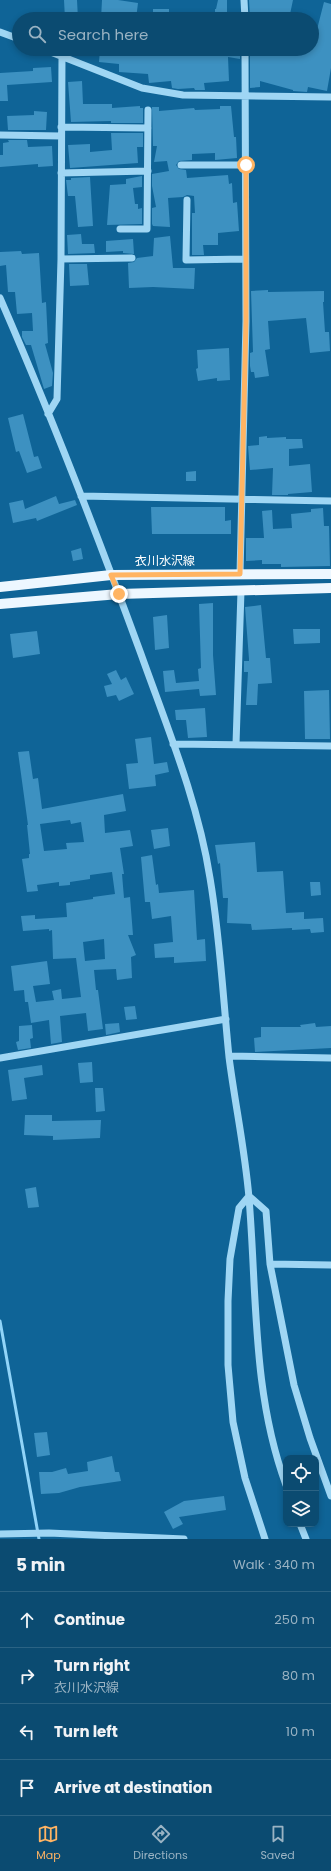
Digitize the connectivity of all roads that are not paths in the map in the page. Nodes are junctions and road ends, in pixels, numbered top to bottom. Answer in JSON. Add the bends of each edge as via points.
{"nodes":[{"id":1,"x":244,"y":0,"type":"edge"},
{"id":2,"x":244,"y":12,"type":"edge"},
{"id":3,"x":0,"y":32,"type":"edge"},
{"id":4,"x":12,"y":37,"type":"edge"},
{"id":5,"x":62,"y":56,"type":"joint"},
{"id":6,"x":245,"y":56,"type":"edge"},
{"id":7,"x":245,"y":96,"type":"junction"},
{"id":8,"x":331,"y":97,"type":"edge"},
{"id":9,"x":148,"y":110,"type":"dead end"},
{"id":10,"x":61,"y":127,"type":"junction"},
{"id":11,"x":148,"y":128,"type":"junction"},
{"id":12,"x":0,"y":135,"type":"edge"},
{"id":13,"x":61,"y":136,"type":"junction"},
{"id":14,"x":181,"y":165,"type":"dead end"},
{"id":15,"x":246,"y":165,"type":"junction"},
{"id":16,"x":148,"y":171,"type":"junction"},
{"id":17,"x":61,"y":173,"type":"junction"},
{"id":18,"x":187,"y":200,"type":"dead end"},
{"id":19,"x":120,"y":229,"type":"dead end"},
{"id":20,"x":132,"y":258,"type":"dead end"},
{"id":21,"x":61,"y":259,"type":"junction"},
{"id":22,"x":245,"y":259,"type":"junction"},
{"id":23,"x":0,"y":298,"type":"edge"},
{"id":24,"x":48,"y":414,"type":"junction"},
{"id":25,"x":81,"y":496,"type":"junction"},
{"id":26,"x":242,"y":500,"type":"junction"},
{"id":27,"x":331,"y":501,"type":"edge"},
{"id":28,"x":240,"y":574,"type":"junction"},
{"id":29,"x":331,"y":574,"type":"edge"},
{"id":30,"x":111,"y":575,"type":"junction"},
{"id":31,"x":0,"y":587,"type":"edge"},
{"id":32,"x":331,"y":588,"type":"edge"},
{"id":33,"x":240,"y":591,"type":"junction"},
{"id":34,"x":119,"y":594,"type":"junction"},
{"id":35,"x":0,"y":604,"type":"edge"},
{"id":36,"x":173,"y":744,"type":"junction"},
{"id":37,"x":236,"y":744,"type":"junction"},
{"id":38,"x":331,"y":746,"type":"edge"},
{"id":39,"x":226,"y":1019,"type":"junction"},
{"id":40,"x":229,"y":1056,"type":"junction"},
{"id":41,"x":0,"y":1058,"type":"edge"},
{"id":42,"x":331,"y":1058,"type":"edge"},
{"id":43,"x":249,"y":1196,"type":"junction"},
{"id":44,"x":270,"y":1264,"type":"junction"},
{"id":45,"x":331,"y":1265,"type":"edge"},
{"id":46,"x":283,"y":1475,"type":"edge"},
{"id":47,"x":331,"y":1496,"type":"edge"},
{"id":48,"x":301,"y":1527,"type":"edge"},
{"id":49,"x":0,"y":1534,"type":"edge"},
{"id":50,"x":305,"y":1537,"type":"edge"},
{"id":51,"x":184,"y":1539,"type":"edge"},
{"id":52,"x":265,"y":1539,"type":"edge"}],
"edges":[{"from":1,"to":2,"type":"street"},
{"from":3,"to":4,"type":"street"},
{"from":5,"to":7,"type":"street","via":[[148,89],[183,95]]},
{"from":5,"to":10,"type":"street"},
{"from":6,"to":7,"type":"street"},
{"from":7,"to":8,"type":"street"},
{"from":7,"to":15,"type":"street"},
{"from":9,"to":11,"type":"street"},
{"from":10,"to":11,"type":"street"},
{"from":10,"to":13,"type":"street"},
{"from":11,"to":16,"type":"street"},
{"from":12,"to":13,"type":"street"},
{"from":13,"to":17,"type":"street"},
{"from":14,"to":15,"type":"street"},
{"from":15,"to":22,"type":"street"},
{"from":16,"to":17,"type":"street"},
{"from":16,"to":19,"type":"street","via":[[147,229]]},
{"from":17,"to":21,"type":"street"},
{"from":18,"to":22,"type":"street","via":[[186,260]]},
{"from":20,"to":21,"type":"street"},
{"from":21,"to":24,"type":"street","via":[[57,399]]},
{"from":22,"to":26,"type":"street"},
{"from":23,"to":24,"type":"street"},
{"from":24,"to":25,"type":"street"},
{"from":25,"to":26,"type":"street"},
{"from":25,"to":30,"type":"street"},
{"from":26,"to":27,"type":"street"},
{"from":26,"to":28,"type":"street"},
{"from":28,"to":29,"type":"main road","name":"衣川水沢線"},
{"from":28,"to":30,"type":"main road","name":"衣川水沢線"},
{"from":30,"to":31,"type":"main road","name":"衣川水沢線"},
{"from":30,"to":34,"type":"street"},
{"from":32,"to":33,"type":"main road"},
{"from":33,"to":34,"type":"main road"},
{"from":33,"to":37,"type":"street"},
{"from":34,"to":35,"type":"main road"},
{"from":34,"to":36,"type":"street"},
{"from":36,"to":37,"type":"street"},
{"from":36,"to":39,"type":"street","via":[[190,792],[204,844]]},
{"from":37,"to":38,"type":"street"},
{"from":39,"to":40,"type":"street"},
{"from":39,"to":41,"type":"street"},
{"from":40,"to":42,"type":"street"},
{"from":40,"to":43,"type":"street"},
{"from":43,"to":44,"type":"street","via":[[266,1212]]},
{"from":43,"to":46,"type":"street","via":[[260,1370],[269,1427]]},
{"from":43,"to":52,"type":"street","via":[[239,1208],[230,1259],[228,1365],[233,1422],[240,1457]]},
{"from":44,"to":45,"type":"street"},
{"from":44,"to":47,"type":"street","via":[[294,1385]]},
{"from":48,"to":50,"type":"street"},
{"from":49,"to":51,"type":"street","via":[[49,1533]]}]}
